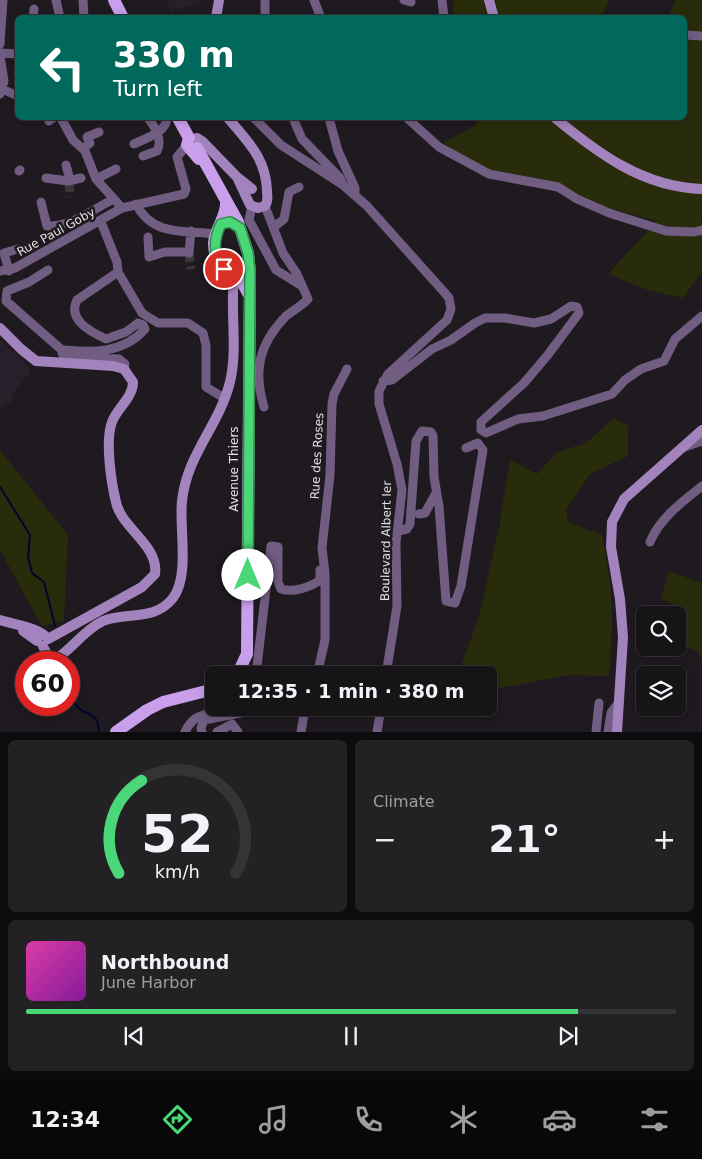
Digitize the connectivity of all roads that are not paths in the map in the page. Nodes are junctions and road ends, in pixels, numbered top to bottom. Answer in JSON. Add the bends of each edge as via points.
{"nodes":[{"id":1,"x":3,"y":0,"type":"edge"},
{"id":2,"x":56,"y":0,"type":"edge"},
{"id":3,"x":83,"y":0,"type":"edge"},
{"id":4,"x":114,"y":0,"type":"edge"},
{"id":5,"x":219,"y":0,"type":"edge"},
{"id":6,"x":265,"y":0,"type":"edge"},
{"id":7,"x":314,"y":0,"type":"edge"},
{"id":8,"x":442,"y":0,"type":"edge"},
{"id":9,"x":489,"y":0,"type":"edge"},
{"id":10,"x":2,"y":13,"type":"edge"},
{"id":11,"x":59,"y":15,"type":"edge"},
{"id":12,"x":84,"y":15,"type":"edge"},
{"id":13,"x":122,"y":15,"type":"edge"},
{"id":14,"x":216,"y":15,"type":"edge"},
{"id":15,"x":265,"y":15,"type":"edge"},
{"id":16,"x":320,"y":15,"type":"edge"},
{"id":17,"x":444,"y":15,"type":"edge"},
{"id":18,"x":493,"y":15,"type":"edge"},
{"id":19,"x":687,"y":35,"type":"edge"},
{"id":20,"x":702,"y":36,"type":"edge"},
{"id":21,"x":0,"y":38,"type":"edge"},
{"id":22,"x":0,"y":54,"type":"edge"},
{"id":23,"x":15,"y":54,"type":"edge"},
{"id":24,"x":1,"y":91,"type":"edge"},
{"id":25,"x":15,"y":95,"type":"edge"},
{"id":26,"x":62,"y":120,"type":"edge"},
{"id":27,"x":149,"y":120,"type":"edge"},
{"id":28,"x":167,"y":120,"type":"edge"},
{"id":29,"x":230,"y":120,"type":"edge"},
{"id":30,"x":256,"y":120,"type":"edge"},
{"id":31,"x":294,"y":120,"type":"edge"},
{"id":32,"x":330,"y":120,"type":"edge"},
{"id":33,"x":409,"y":120,"type":"edge"},
{"id":34,"x":558,"y":120,"type":"edge"},
{"id":35,"x":179,"y":122,"type":"edge"},
{"id":36,"x":99,"y":132,"type":"dead end"},
{"id":37,"x":157,"y":132,"type":"junction"},
{"id":38,"x":134,"y":144,"type":"dead end"},
{"id":39,"x":196,"y":145,"type":"junction"},
{"id":40,"x":83,"y":149,"type":"junction"},
{"id":41,"x":254,"y":150,"type":"junction"},
{"id":42,"x":143,"y":156,"type":"dead end"},
{"id":43,"x":66,"y":165,"type":"dead end"},
{"id":44,"x":116,"y":169,"type":"dead end"},
{"id":45,"x":46,"y":178,"type":"dead end"},
{"id":46,"x":81,"y":178,"type":"dead end"},
{"id":47,"x":94,"y":178,"type":"junction"},
{"id":48,"x":69,"y":181,"type":"junction"},
{"id":49,"x":343,"y":185,"type":"junction"},
{"id":50,"x":300,"y":187,"type":"dead end"},
{"id":51,"x":702,"y":189,"type":"edge"},
{"id":52,"x":267,"y":192,"type":"junction"},
{"id":53,"x":355,"y":194,"type":"junction"},
{"id":54,"x":252,"y":195,"type":"junction"},
{"id":55,"x":114,"y":199,"type":"junction"},
{"id":56,"x":41,"y":202,"type":"dead end"},
{"id":57,"x":226,"y":202,"type":"junction"},
{"id":58,"x":136,"y":204,"type":"junction"},
{"id":59,"x":265,"y":206,"type":"junction"},
{"id":60,"x":122,"y":208,"type":"junction"},
{"id":61,"x":101,"y":222,"type":"junction"},
{"id":62,"x":274,"y":227,"type":"junction"},
{"id":63,"x":240,"y":228,"type":"junction"},
{"id":64,"x":218,"y":229,"type":"junction"},
{"id":65,"x":702,"y":230,"type":"edge"},
{"id":66,"x":191,"y":231,"type":"junction"},
{"id":67,"x":148,"y":237,"type":"dead end"},
{"id":68,"x":18,"y":249,"type":"dead end"},
{"id":69,"x":249,"y":264,"type":"junction"},
{"id":70,"x":48,"y":270,"type":"dead end"},
{"id":71,"x":4,"y":271,"type":"edge"},
{"id":72,"x":118,"y":272,"type":"junction"},
{"id":73,"x":234,"y":276,"type":"junction"},
{"id":74,"x":302,"y":286,"type":"junction"},
{"id":75,"x":248,"y":293,"type":"junction"},
{"id":76,"x":702,"y":316,"type":"edge"},
{"id":77,"x":0,"y":328,"type":"edge"},
{"id":78,"x":63,"y":351,"type":"junction"},
{"id":79,"x":124,"y":369,"type":"junction"},
{"id":80,"x":347,"y":369,"type":"dead end"},
{"id":81,"x":383,"y":381,"type":"junction"},
{"id":82,"x":224,"y":398,"type":"junction"},
{"id":83,"x":264,"y":407,"type":"dead end"},
{"id":84,"x":702,"y":430,"type":"edge"},
{"id":85,"x":702,"y":441,"type":"edge"},
{"id":86,"x":466,"y":448,"type":"dead end"},
{"id":87,"x":682,"y":448,"type":"junction"},
{"id":88,"x":702,"y":486,"type":"edge"},
{"id":89,"x":436,"y":493,"type":"junction"},
{"id":90,"x":419,"y":514,"type":"dead end"},
{"id":91,"x":398,"y":531,"type":"junction"},
{"id":92,"x":650,"y":542,"type":"dead end"},
{"id":93,"x":322,"y":548,"type":"junction"},
{"id":94,"x":0,"y":620,"type":"edge"},
{"id":95,"x":42,"y":640,"type":"junction"},
{"id":96,"x":253,"y":640,"type":"junction"},
{"id":97,"x":243,"y":666,"type":"edge"},
{"id":98,"x":255,"y":666,"type":"edge"},
{"id":99,"x":319,"y":666,"type":"edge"},
{"id":100,"x":387,"y":666,"type":"edge"},
{"id":101,"x":205,"y":691,"type":"edge"},
{"id":102,"x":619,"y":701,"type":"junction"},
{"id":103,"x":599,"y":703,"type":"dead end"},
{"id":104,"x":225,"y":716,"type":"edge"},
{"id":105,"x":304,"y":716,"type":"edge"},
{"id":106,"x":379,"y":716,"type":"edge"},
{"id":107,"x":215,"y":718,"type":"junction"},
{"id":108,"x":116,"y":732,"type":"edge"},
{"id":109,"x":185,"y":732,"type":"edge"},
{"id":110,"x":202,"y":732,"type":"edge"},
{"id":111,"x":217,"y":732,"type":"edge"},
{"id":112,"x":238,"y":732,"type":"edge"},
{"id":113,"x":301,"y":732,"type":"edge"},
{"id":114,"x":377,"y":732,"type":"edge"},
{"id":115,"x":596,"y":732,"type":"edge"},
{"id":116,"x":608,"y":732,"type":"edge"},
{"id":117,"x":617,"y":732,"type":"edge"}],
"edges":[{"from":1,"to":10,"type":"street"},
{"from":2,"to":11,"type":"street"},
{"from":3,"to":12,"type":"street"},
{"from":4,"to":13,"type":"main road"},
{"from":5,"to":14,"type":"street"},
{"from":6,"to":15,"type":"street"},
{"from":7,"to":16,"type":"street"},
{"from":8,"to":17,"type":"street"},
{"from":9,"to":18,"type":"street"},
{"from":10,"to":21,"type":"street"},
{"from":19,"to":20,"type":"street"},
{"from":22,"to":23,"type":"street"},
{"from":22,"to":24,"type":"street","via":[[3,72]]},
{"from":24,"to":25,"type":"street"},
{"from":26,"to":40,"type":"street","via":[[73,140]]},
{"from":27,"to":37,"type":"street"},
{"from":28,"to":37,"type":"street"},
{"from":29,"to":41,"type":"street"},
{"from":30,"to":49,"type":"street","via":[[281,145]]},
{"from":31,"to":49,"type":"street","via":[[302,140]]},
{"from":32,"to":53,"type":"street"},
{"from":33,"to":65,"type":"street","via":[[439,147],[488,174],[558,187],[609,213],[666,232]]},
{"from":34,"to":51,"type":"street","via":[[629,171],[672,186]]},
{"from":35,"to":39,"type":"main road","name":"Avenue Thiers"},
{"from":36,"to":40,"type":"street","via":[[87,137],[90,144]]},
{"from":37,"to":38,"type":"street"},
{"from":37,"to":42,"type":"street","via":[[158,149]]},
{"from":39,"to":54,"type":"street","via":[[237,177]]},
{"from":39,"to":57,"type":"main road","name":"Avenue Thiers"},
{"from":39,"to":58,"type":"street","name":"Rue Paul Goby","via":[[177,157],[186,189],[184,194]]},
{"from":40,"to":47,"type":"street"},
{"from":41,"to":52,"type":"street","via":[[268,183]]},
{"from":41,"to":54,"type":"street","via":[[260,176]]},
{"from":43,"to":48,"type":"street"},
{"from":44,"to":47,"type":"street"},
{"from":45,"to":48,"type":"street"},
{"from":46,"to":48,"type":"street"},
{"from":47,"to":55,"type":"street"},
{"from":49,"to":53,"type":"street"},
{"from":50,"to":62,"type":"street","via":[[290,192],[284,220]]},
{"from":52,"to":54,"type":"street"},
{"from":52,"to":59,"type":"street"},
{"from":53,"to":81,"type":"street","via":[[449,298],[451,310],[447,320]]},
{"from":54,"to":59,"type":"street","via":[[258,208]]},
{"from":54,"to":74,"type":"street","via":[[249,220],[273,266]]},
{"from":55,"to":56,"type":"street","via":[[66,223],[47,226]]},
{"from":55,"to":60,"type":"street"},
{"from":57,"to":63,"type":"main road","name":"Avenue Thiers"},
{"from":57,"to":64,"type":"main road"},
{"from":58,"to":60,"type":"street","name":"Rue Paul Goby"},
{"from":58,"to":66,"type":"street","via":[[153,226],[163,230]]},
{"from":59,"to":62,"type":"street"},
{"from":60,"to":61,"type":"street","name":"Rue Paul Goby"},
{"from":61,"to":71,"type":"street","name":"Rue Paul Goby"},
{"from":61,"to":72,"type":"street"},
{"from":62,"to":74,"type":"street","via":[[283,253]]},
{"from":63,"to":64,"type":"main road","via":[[230,222]]},
{"from":63,"to":69,"type":"main road","name":"Avenue Thiers"},
{"from":64,"to":66,"type":"street"},
{"from":64,"to":73,"type":"main road","via":[[214,245],[218,260]]},
{"from":66,"to":67,"type":"street","via":[[189,252],[165,252],[149,257]]},
{"from":68,"to":71,"type":"street","via":[[4,253]]},
{"from":69,"to":73,"type":"main road"},
{"from":69,"to":75,"type":"main road","name":"Avenue Thiers"},
{"from":70,"to":78,"type":"street","via":[[7,291],[6,301]]},
{"from":72,"to":78,"type":"street","via":[[76,300],[75,314],[89,330],[106,338],[126,332],[138,323],[145,329],[109,351]]},
{"from":72,"to":82,"type":"street","via":[[142,313],[158,323],[188,323],[203,333],[206,387]]},
{"from":73,"to":75,"type":"main road"},
{"from":73,"to":82,"type":"street","via":[[231,374]]},
{"from":74,"to":83,"type":"street","via":[[308,298],[287,316],[266,342],[259,358],[259,389]]},
{"from":75,"to":96,"type":"main road","name":"Avenue Thiers"},
{"from":76,"to":81,"type":"street","via":[[675,339],[664,362],[640,370],[612,394],[543,416],[518,419],[486,433],[481,430],[481,422],[524,383],[547,356],[579,313],[577,307],[572,306],[551,319],[534,323],[485,318],[432,348],[392,380]]},
{"from":77,"to":79,"type":"street","via":[[36,361]]},
{"from":78,"to":79,"type":"street","via":[[64,357],[119,358],[125,364]]},
{"from":79,"to":95,"type":"street","via":[[132,378],[133,387],[111,423],[109,438],[114,492],[122,516],[154,560],[155,574],[142,587]]},
{"from":80,"to":93,"type":"street","name":"Rue des Roses","via":[[332,404],[330,475]]},
{"from":81,"to":91,"type":"street","name":"Boulevard Albert Ier","via":[[379,404],[402,490]]},
{"from":82,"to":95,"type":"street","via":[[188,470],[182,503],[182,574],[172,598],[153,613],[106,620],[95,625],[56,659],[48,657]]},
{"from":84,"to":87,"type":"street"},
{"from":85,"to":87,"type":"street"},
{"from":86,"to":89,"type":"street","via":[[478,443],[483,450],[461,586],[457,599],[451,604],[446,601]]},
{"from":87,"to":102,"type":"street","via":[[624,499],[612,522],[610,547],[623,637]]},
{"from":88,"to":92,"type":"street","via":[[670,512]]},
{"from":89,"to":90,"type":"street","via":[[425,513]]},
{"from":89,"to":91,"type":"street","via":[[432,436],[427,430],[416,442],[410,524],[407,529]]},
{"from":91,"to":100,"type":"street","name":"Boulevard Albert Ier","via":[[397,606]]},
{"from":93,"to":96,"type":"street","name":"Rue des Roses","via":[[320,580],[302,588],[286,590],[278,585],[278,547],[271,546]]},
{"from":93,"to":99,"type":"street","name":"Rue des Roses","via":[[325,640]]},
{"from":94,"to":95,"type":"street"},
{"from":96,"to":97,"type":"main road","name":"Avenue Thiers"},
{"from":96,"to":98,"type":"street"},
{"from":101,"to":108,"type":"main road","via":[[163,702]]},
{"from":102,"to":116,"type":"street","via":[[612,713]]},
{"from":102,"to":117,"type":"street"},
{"from":103,"to":115,"type":"street"},
{"from":104,"to":107,"type":"street"},
{"from":105,"to":113,"type":"street"},
{"from":106,"to":114,"type":"street"},
{"from":107,"to":109,"type":"street","via":[[212,712],[199,716],[190,722]]},
{"from":107,"to":110,"type":"street","via":[[204,720]]},
{"from":111,"to":112,"type":"street","via":[[232,724]]}]}
